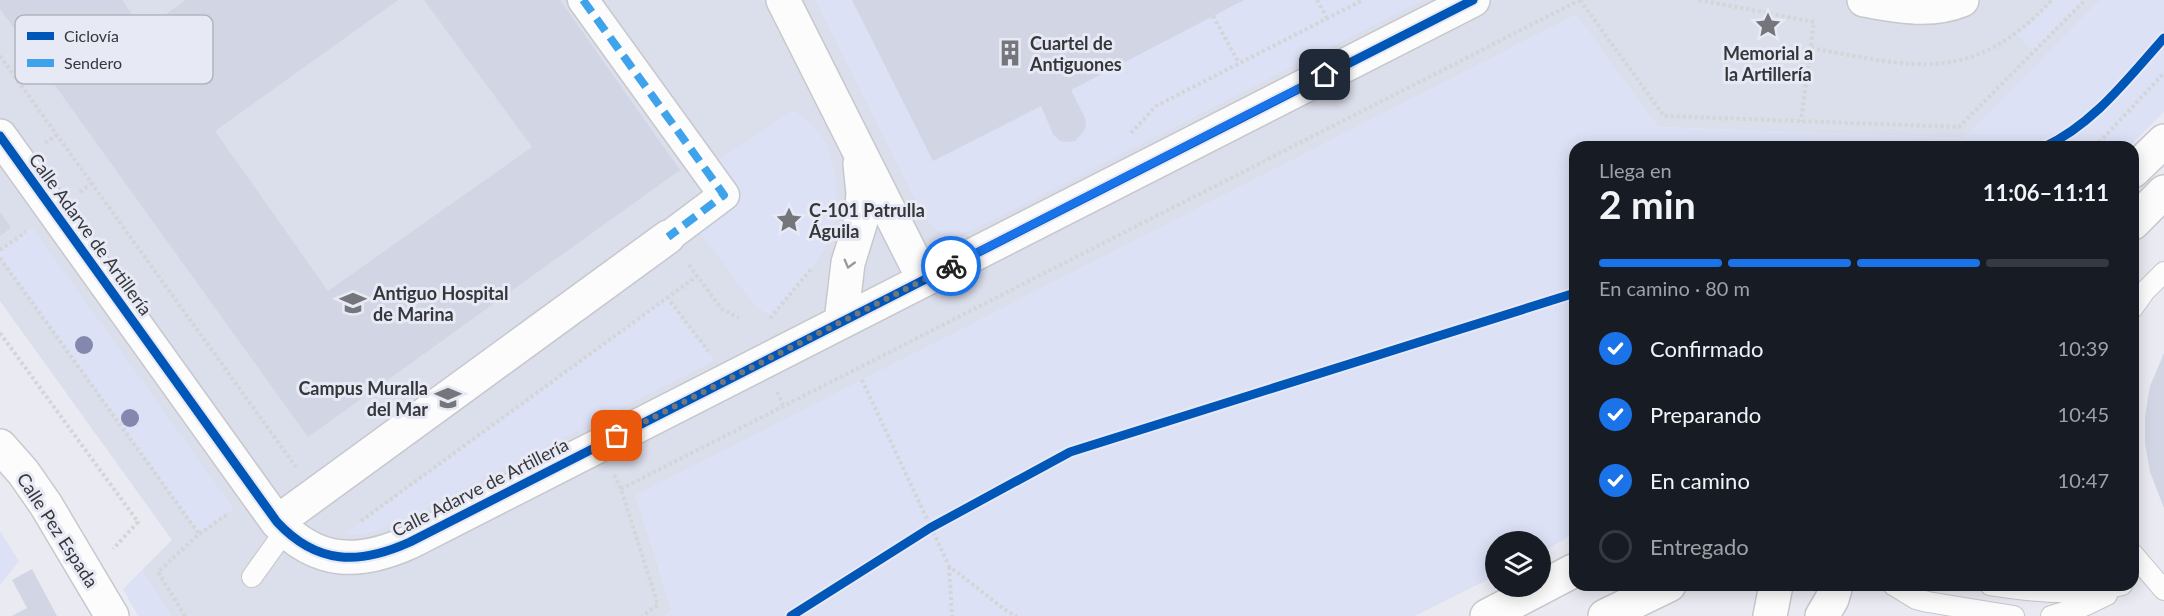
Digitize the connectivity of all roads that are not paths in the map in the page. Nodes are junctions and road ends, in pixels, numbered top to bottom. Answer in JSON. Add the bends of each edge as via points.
{"nodes":[{"id":1,"x":583,"y":0,"type":"edge"},
{"id":2,"x":783,"y":0,"type":"edge"},
{"id":3,"x":1473,"y":0,"type":"edge"},
{"id":4,"x":1864,"y":0,"type":"edge"},
{"id":5,"x":1962,"y":0,"type":"edge"},
{"id":6,"x":846,"y":126,"type":"junction"},
{"id":7,"x":0,"y":136,"type":"edge"},
{"id":8,"x":2164,"y":141,"type":"edge"},
{"id":9,"x":2139,"y":165,"type":"edge"},
{"id":10,"x":2164,"y":192,"type":"edge"},
{"id":11,"x":2139,"y":217,"type":"edge"},
{"id":12,"x":668,"y":237,"type":"joint"},
{"id":13,"x":2164,"y":272,"type":"edge"},
{"id":14,"x":924,"y":280,"type":"junction"},
{"id":15,"x":2139,"y":300,"type":"edge"},
{"id":16,"x":841,"y":322,"type":"junction"},
{"id":17,"x":0,"y":446,"type":"edge"},
{"id":18,"x":281,"y":526,"type":"junction"},
{"id":19,"x":1569,"y":573,"type":"edge"},
{"id":20,"x":2140,"y":576,"type":"edge"},
{"id":21,"x":252,"y":578,"type":"dead end"},
{"id":22,"x":2164,"y":590,"type":"edge"},
{"id":23,"x":1657,"y":591,"type":"edge"},
{"id":24,"x":1775,"y":591,"type":"edge"},
{"id":25,"x":1834,"y":591,"type":"edge"},
{"id":26,"x":1903,"y":591,"type":"edge"},
{"id":27,"x":2036,"y":591,"type":"edge"},
{"id":28,"x":2092,"y":591,"type":"edge"},
{"id":29,"x":2112,"y":591,"type":"edge"},
{"id":30,"x":112,"y":616,"type":"edge"},
{"id":31,"x":1487,"y":616,"type":"edge"},
{"id":32,"x":1605,"y":616,"type":"edge"},
{"id":33,"x":1770,"y":616,"type":"edge"},
{"id":34,"x":1822,"y":616,"type":"edge"},
{"id":35,"x":2014,"y":616,"type":"edge"},
{"id":36,"x":2051,"y":616,"type":"edge"}],
"edges":[{"from":1,"to":12,"type":"street","via":[[724,195]]},
{"from":2,"to":6,"type":"street"},
{"from":3,"to":14,"type":"street","name":"Calle Adarve de Artillería"},
{"from":4,"to":5,"type":"street","via":[[1917,8]]},
{"from":6,"to":14,"type":"street"},
{"from":6,"to":16,"type":"street","one_way":true,"via":[[859,160],[863,193],[861,221],[848,263]]},
{"from":7,"to":18,"type":"street","name":"Calle Adarve de Artillería"},
{"from":8,"to":9,"type":"street"},
{"from":10,"to":11,"type":"street"},
{"from":12,"to":18,"type":"street","via":[[315,494]]},
{"from":13,"to":15,"type":"lane"},
{"from":14,"to":16,"type":"street","name":"Calle Adarve de Artillería"},
{"from":16,"to":18,"type":"street","name":"Calle Adarve de Artillería","via":[[400,546],[370,555],[331,556],[307,548]]},
{"from":17,"to":30,"type":"street","name":"Calle Pez Espada","via":[[46,505]]},
{"from":18,"to":21,"type":"lane"},
{"from":19,"to":31,"type":"street"},
{"from":20,"to":22,"type":"lane"},
{"from":23,"to":32,"type":"street"},
{"from":24,"to":33,"type":"street"},
{"from":25,"to":34,"type":"street"},
{"from":26,"to":35,"type":"lane","via":[[1928,602]]},
{"from":27,"to":28,"type":"lane"},
{"from":29,"to":36,"type":"lane","via":[[2084,606]]}]}
